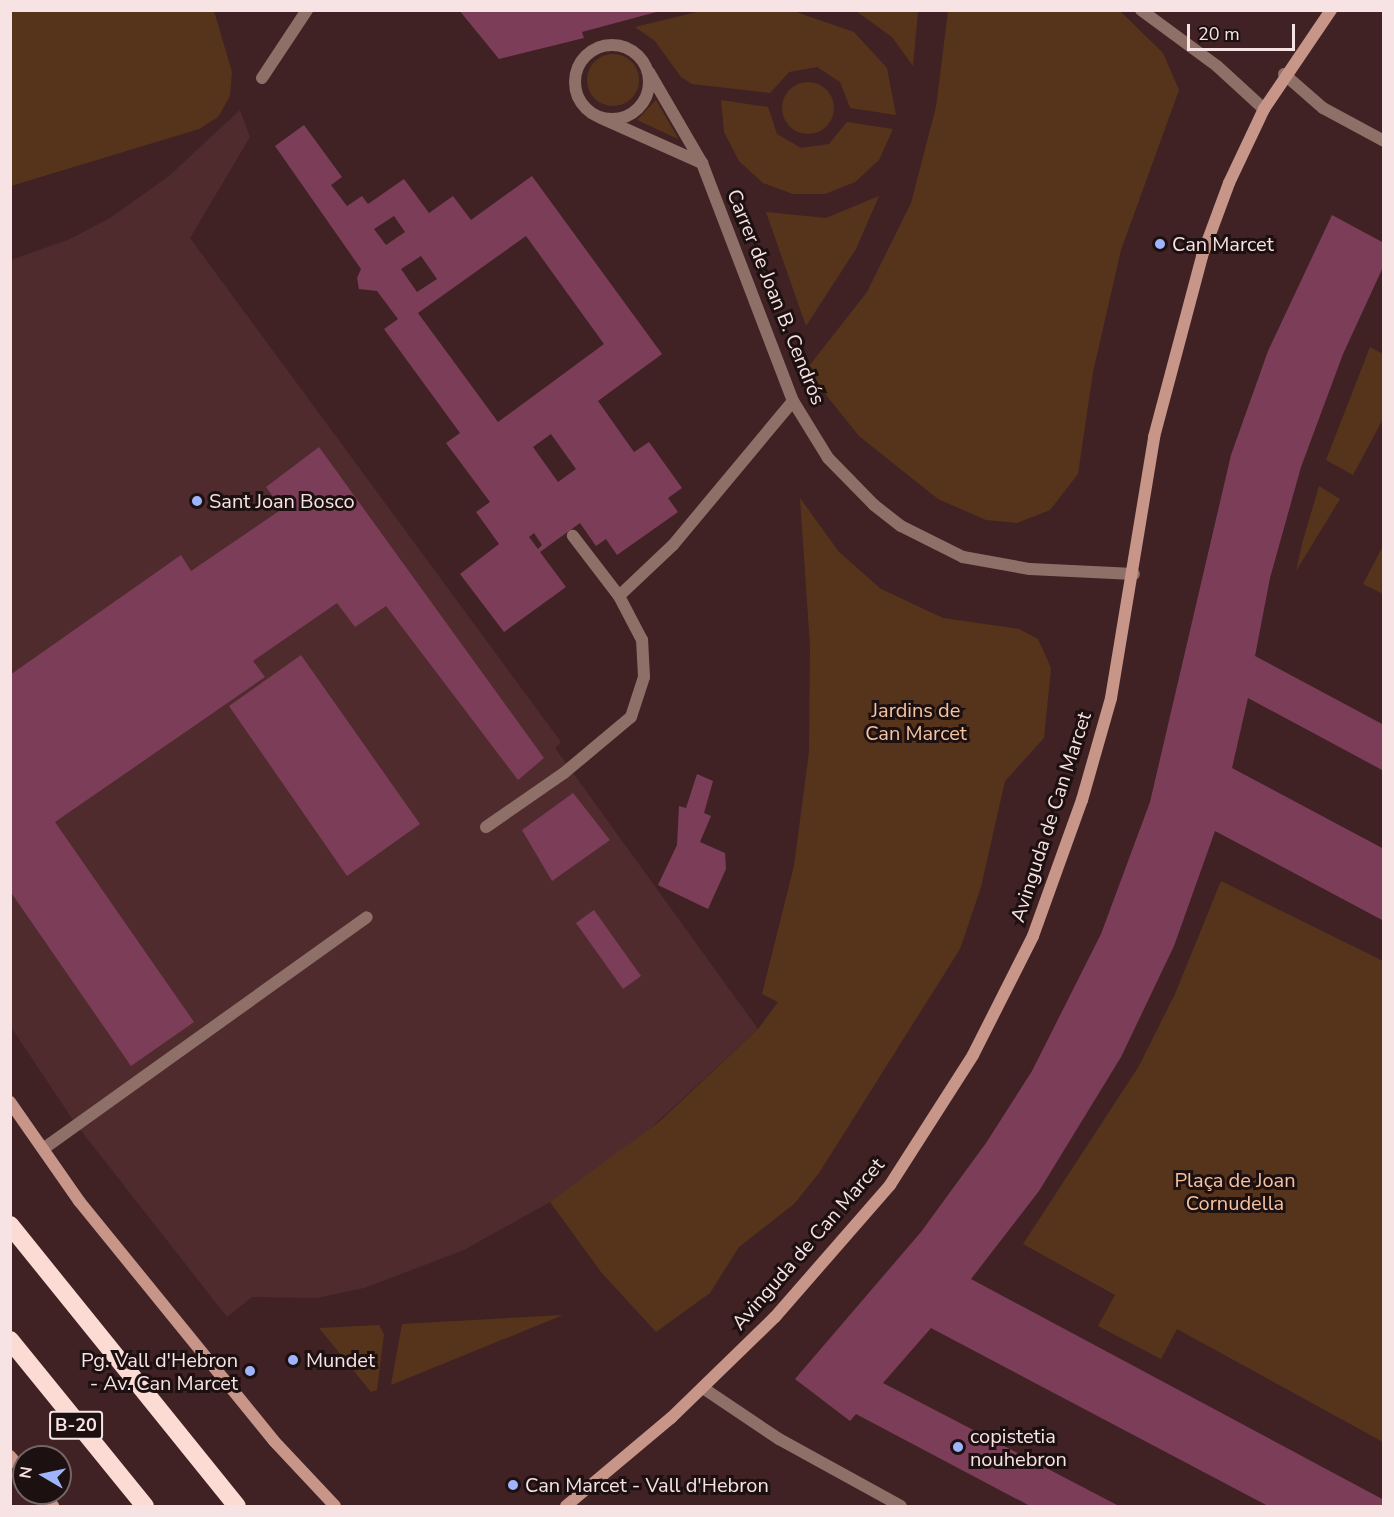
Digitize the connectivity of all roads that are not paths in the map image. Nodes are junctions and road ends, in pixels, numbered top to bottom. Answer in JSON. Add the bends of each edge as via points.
{"nodes":[{"id":1,"x":307,"y":10,"type":"edge"},
{"id":2,"x":1142,"y":10,"type":"edge"},
{"id":3,"x":1331,"y":10,"type":"edge"},
{"id":4,"x":647,"y":69,"type":"junction"},
{"id":5,"x":1284,"y":74,"type":"junction"},
{"id":6,"x":262,"y":78,"type":"dead end"},
{"id":7,"x":1264,"y":109,"type":"junction"},
{"id":8,"x":601,"y":117,"type":"junction"},
{"id":9,"x":1383,"y":141,"type":"edge"},
{"id":10,"x":702,"y":163,"type":"junction"},
{"id":11,"x":794,"y":401,"type":"junction"},
{"id":12,"x":573,"y":536,"type":"dead end"},
{"id":13,"x":1134,"y":574,"type":"junction"},
{"id":14,"x":619,"y":596,"type":"junction"},
{"id":15,"x":486,"y":827,"type":"dead end"},
{"id":16,"x":367,"y":917,"type":"dead end"},
{"id":17,"x":10,"y":1102,"type":"edge"},
{"id":18,"x":43,"y":1149,"type":"junction"},
{"id":19,"x":10,"y":1225,"type":"edge"},
{"id":20,"x":10,"y":1340,"type":"edge"},
{"id":21,"x":703,"y":1388,"type":"junction"},
{"id":22,"x":145,"y":1506,"type":"edge"},
{"id":23,"x":237,"y":1506,"type":"edge"},
{"id":24,"x":335,"y":1506,"type":"edge"},
{"id":25,"x":566,"y":1506,"type":"edge"},
{"id":26,"x":901,"y":1506,"type":"edge"}],
"edges":[{"from":1,"to":6,"type":"street"},
{"from":2,"to":7,"type":"street","via":[[1217,66]]},
{"from":3,"to":5,"type":"street","name":"Avinguda de Can Marcet"},
{"from":4,"to":8,"type":"street","via":[[649,80],[643,103],[625,117]]},
{"from":4,"to":8,"type":"street","name":"Carrer de Joan B. Cendrós","via":[[633,51],[622,46],[598,48],[587,55],[577,71],[576,90],[589,112]]},
{"from":4,"to":10,"type":"street","name":"Carrer de Joan B. Cendrós"},
{"from":5,"to":7,"type":"street","name":"Avinguda de Can Marcet"},
{"from":5,"to":9,"type":"street","via":[[1323,108]]},
{"from":7,"to":13,"type":"street","name":"Avinguda de Can Marcet","via":[[1229,183],[1184,318],[1149,464]]},
{"from":8,"to":10,"type":"street","name":"Carrer de Joan B. Cendrós"},
{"from":10,"to":11,"type":"street","name":"Carrer de Joan B. Cendrós"},
{"from":11,"to":13,"type":"street","name":"Carrer de Joan B. Cendrós","via":[[809,431],[850,482],[901,526],[931,544],[997,565]]},
{"from":11,"to":14,"type":"street","via":[[673,545]]},
{"from":12,"to":14,"type":"street"},
{"from":13,"to":21,"type":"street","name":"Avinguda de Can Marcet","via":[[1111,698],[1082,800],[1033,936],[973,1054],[890,1185],[775,1317]]},
{"from":14,"to":15,"type":"street","via":[[642,640],[644,677],[631,717],[564,773]]},
{"from":16,"to":18,"type":"street"},
{"from":17,"to":18,"type":"street"},
{"from":18,"to":24,"type":"street","via":[[79,1201],[274,1441]]},
{"from":19,"to":23,"type":"highway"},
{"from":20,"to":22,"type":"highway","number":"B-20"},
{"from":21,"to":25,"type":"street","name":"Avinguda de Can Marcet"},
{"from":21,"to":26,"type":"street","via":[[778,1439]]}]}
